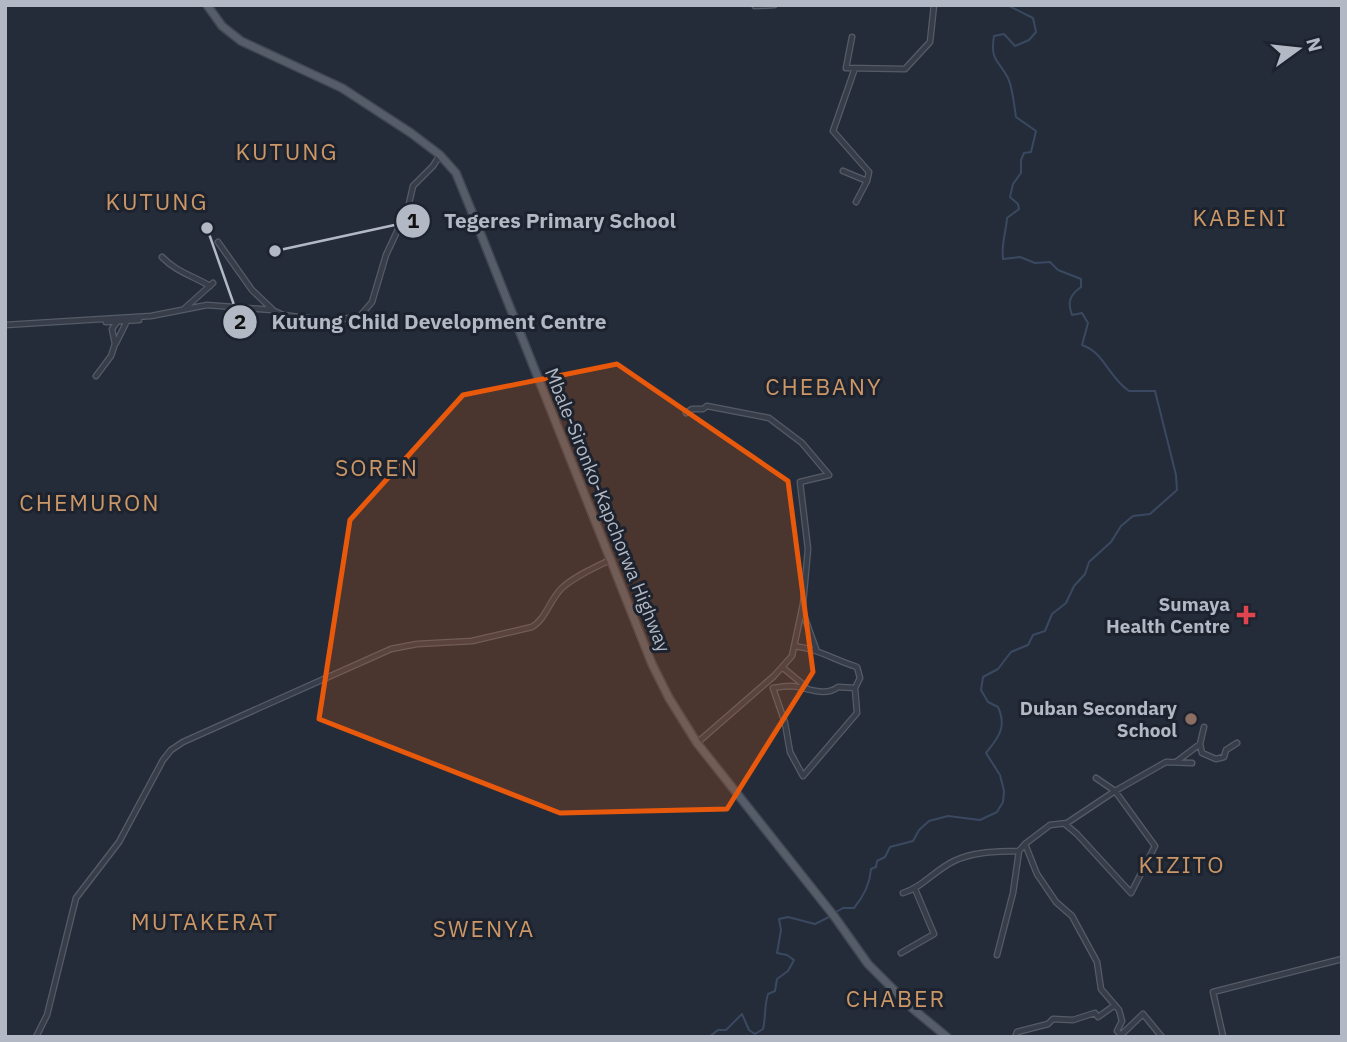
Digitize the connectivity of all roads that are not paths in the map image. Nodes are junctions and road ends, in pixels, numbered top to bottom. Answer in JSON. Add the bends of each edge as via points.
{"nodes":[{"id":1,"x":206,"y":5,"type":"edge"},
{"id":2,"x":774,"y":5,"type":"edge"},
{"id":3,"x":934,"y":5,"type":"edge"},
{"id":4,"x":755,"y":6,"type":"edge"},
{"id":5,"x":852,"y":37,"type":"dead end"},
{"id":6,"x":855,"y":68,"type":"junction"},
{"id":7,"x":440,"y":155,"type":"junction"},
{"id":8,"x":843,"y":171,"type":"dead end"},
{"id":9,"x":867,"y":181,"type":"junction"},
{"id":10,"x":856,"y":202,"type":"dead end"},
{"id":11,"x":218,"y":242,"type":"dead end"},
{"id":12,"x":162,"y":257,"type":"dead end"},
{"id":13,"x":182,"y":310,"type":"junction"},
{"id":14,"x":272,"y":310,"type":"junction"},
{"id":15,"x":82,"y":321,"type":"junction"},
{"id":16,"x":117,"y":322,"type":"junction"},
{"id":17,"x":126,"y":322,"type":"junction"},
{"id":18,"x":5,"y":325,"type":"edge"},
{"id":19,"x":115,"y":344,"type":"junction"},
{"id":20,"x":96,"y":376,"type":"dead end"},
{"id":21,"x":686,"y":412,"type":"dead end"},
{"id":22,"x":610,"y":560,"type":"junction"},
{"id":23,"x":802,"y":610,"type":"junction"},
{"id":24,"x":794,"y":646,"type":"junction"},
{"id":25,"x":816,"y":649,"type":"junction"},
{"id":26,"x":781,"y":667,"type":"junction"},
{"id":27,"x":807,"y":688,"type":"junction"},
{"id":28,"x":855,"y":688,"type":"junction"},
{"id":29,"x":1204,"y":727,"type":"dead end"},
{"id":30,"x":698,"y":743,"type":"junction"},
{"id":31,"x":1237,"y":743,"type":"dead end"},
{"id":32,"x":1200,"y":744,"type":"junction"},
{"id":33,"x":1175,"y":762,"type":"junction"},
{"id":34,"x":1192,"y":763,"type":"dead end"},
{"id":35,"x":1096,"y":778,"type":"dead end"},
{"id":36,"x":1115,"y":791,"type":"junction"},
{"id":37,"x":1064,"y":824,"type":"junction"},
{"id":38,"x":1025,"y":845,"type":"junction"},
{"id":39,"x":1018,"y":851,"type":"junction"},
{"id":40,"x":915,"y":889,"type":"junction"},
{"id":41,"x":902,"y":893,"type":"dead end"},
{"id":42,"x":901,"y":953,"type":"dead end"},
{"id":43,"x":997,"y":955,"type":"dead end"},
{"id":44,"x":1342,"y":959,"type":"edge"},
{"id":45,"x":1115,"y":1005,"type":"junction"},
{"id":46,"x":1120,"y":1036,"type":"edge"},
{"id":47,"x":1163,"y":1036,"type":"edge"},
{"id":48,"x":36,"y":1037,"type":"edge"},
{"id":49,"x":947,"y":1037,"type":"edge"},
{"id":50,"x":1015,"y":1037,"type":"edge"},
{"id":51,"x":1223,"y":1037,"type":"edge"}],
"edges":[{"from":1,"to":7,"type":"main road","name":"Mbale-Sironko-Kapchorwa Highway","via":[[241,41],[342,88]]},
{"from":2,"to":4,"type":"street"},
{"from":3,"to":6,"type":"street","via":[[930,43],[905,69]]},
{"from":5,"to":6,"type":"street","via":[[846,68]]},
{"from":6,"to":9,"type":"street","via":[[832,131],[869,172]]},
{"from":7,"to":14,"type":"street","via":[[413,186],[365,314],[332,321]]},
{"from":7,"to":22,"type":"main road","name":"Mbale-Sironko-Kapchorwa Highway","via":[[456,173]]},
{"from":8,"to":9,"type":"street"},
{"from":9,"to":10,"type":"street"},
{"from":11,"to":14,"type":"street","via":[[251,290]]},
{"from":12,"to":13,"type":"street","via":[[174,270],[211,285]]},
{"from":13,"to":14,"type":"street","via":[[218,305]]},
{"from":13,"to":15,"type":"street"},
{"from":13,"to":17,"type":"street"},
{"from":15,"to":16,"type":"street"},
{"from":15,"to":18,"type":"street"},
{"from":16,"to":17,"type":"street"},
{"from":16,"to":19,"type":"street","via":[[112,329]]},
{"from":17,"to":19,"type":"street"},
{"from":19,"to":20,"type":"street"},
{"from":21,"to":23,"type":"street","via":[[706,406],[769,418],[802,443],[829,475],[800,482],[808,549]]},
{"from":22,"to":30,"type":"main road","name":"Mbale-Sironko-Kapchorwa Highway","via":[[657,675]]},
{"from":22,"to":48,"type":"street","via":[[562,588],[531,627],[464,642],[391,649],[171,750],[110,856],[76,898],[47,1015]]},
{"from":23,"to":24,"type":"street"},
{"from":23,"to":25,"type":"street"},
{"from":24,"to":25,"type":"street"},
{"from":24,"to":26,"type":"street","via":[[792,656]]},
{"from":25,"to":28,"type":"street","via":[[857,667],[860,678]]},
{"from":26,"to":27,"type":"street"},
{"from":26,"to":30,"type":"street"},
{"from":27,"to":28,"type":"street"},
{"from":27,"to":28,"type":"street","via":[[773,688],[790,752],[803,776],[857,713]]},
{"from":29,"to":32,"type":"street"},
{"from":30,"to":49,"type":"main road","name":"Mbale-Sironko-Kapchorwa Highway","via":[[869,964]]},
{"from":31,"to":32,"type":"street","via":[[1216,759],[1202,753]]},
{"from":32,"to":33,"type":"street"},
{"from":33,"to":34,"type":"street"},
{"from":33,"to":36,"type":"street","via":[[1166,762]]},
{"from":35,"to":36,"type":"street"},
{"from":36,"to":37,"type":"street"},
{"from":36,"to":37,"type":"street","via":[[1155,846],[1131,892]]},
{"from":37,"to":38,"type":"street","via":[[1050,825]]},
{"from":38,"to":39,"type":"street"},
{"from":38,"to":45,"type":"street","via":[[1037,874],[1072,916],[1097,961],[1101,989]]},
{"from":39,"to":40,"type":"street","via":[[978,852],[952,862]]},
{"from":39,"to":43,"type":"street","via":[[1013,894]]},
{"from":40,"to":41,"type":"street"},
{"from":40,"to":42,"type":"street","via":[[934,934]]},
{"from":44,"to":51,"type":"street","via":[[1213,992]]},
{"from":45,"to":46,"type":"street","via":[[1122,1021],[1117,1031]]},
{"from":45,"to":50,"type":"street","via":[[1098,1017],[1095,1013],[1073,1020],[1053,1019],[1017,1031]]},
{"from":46,"to":47,"type":"street","via":[[1143,1014]]}]}
